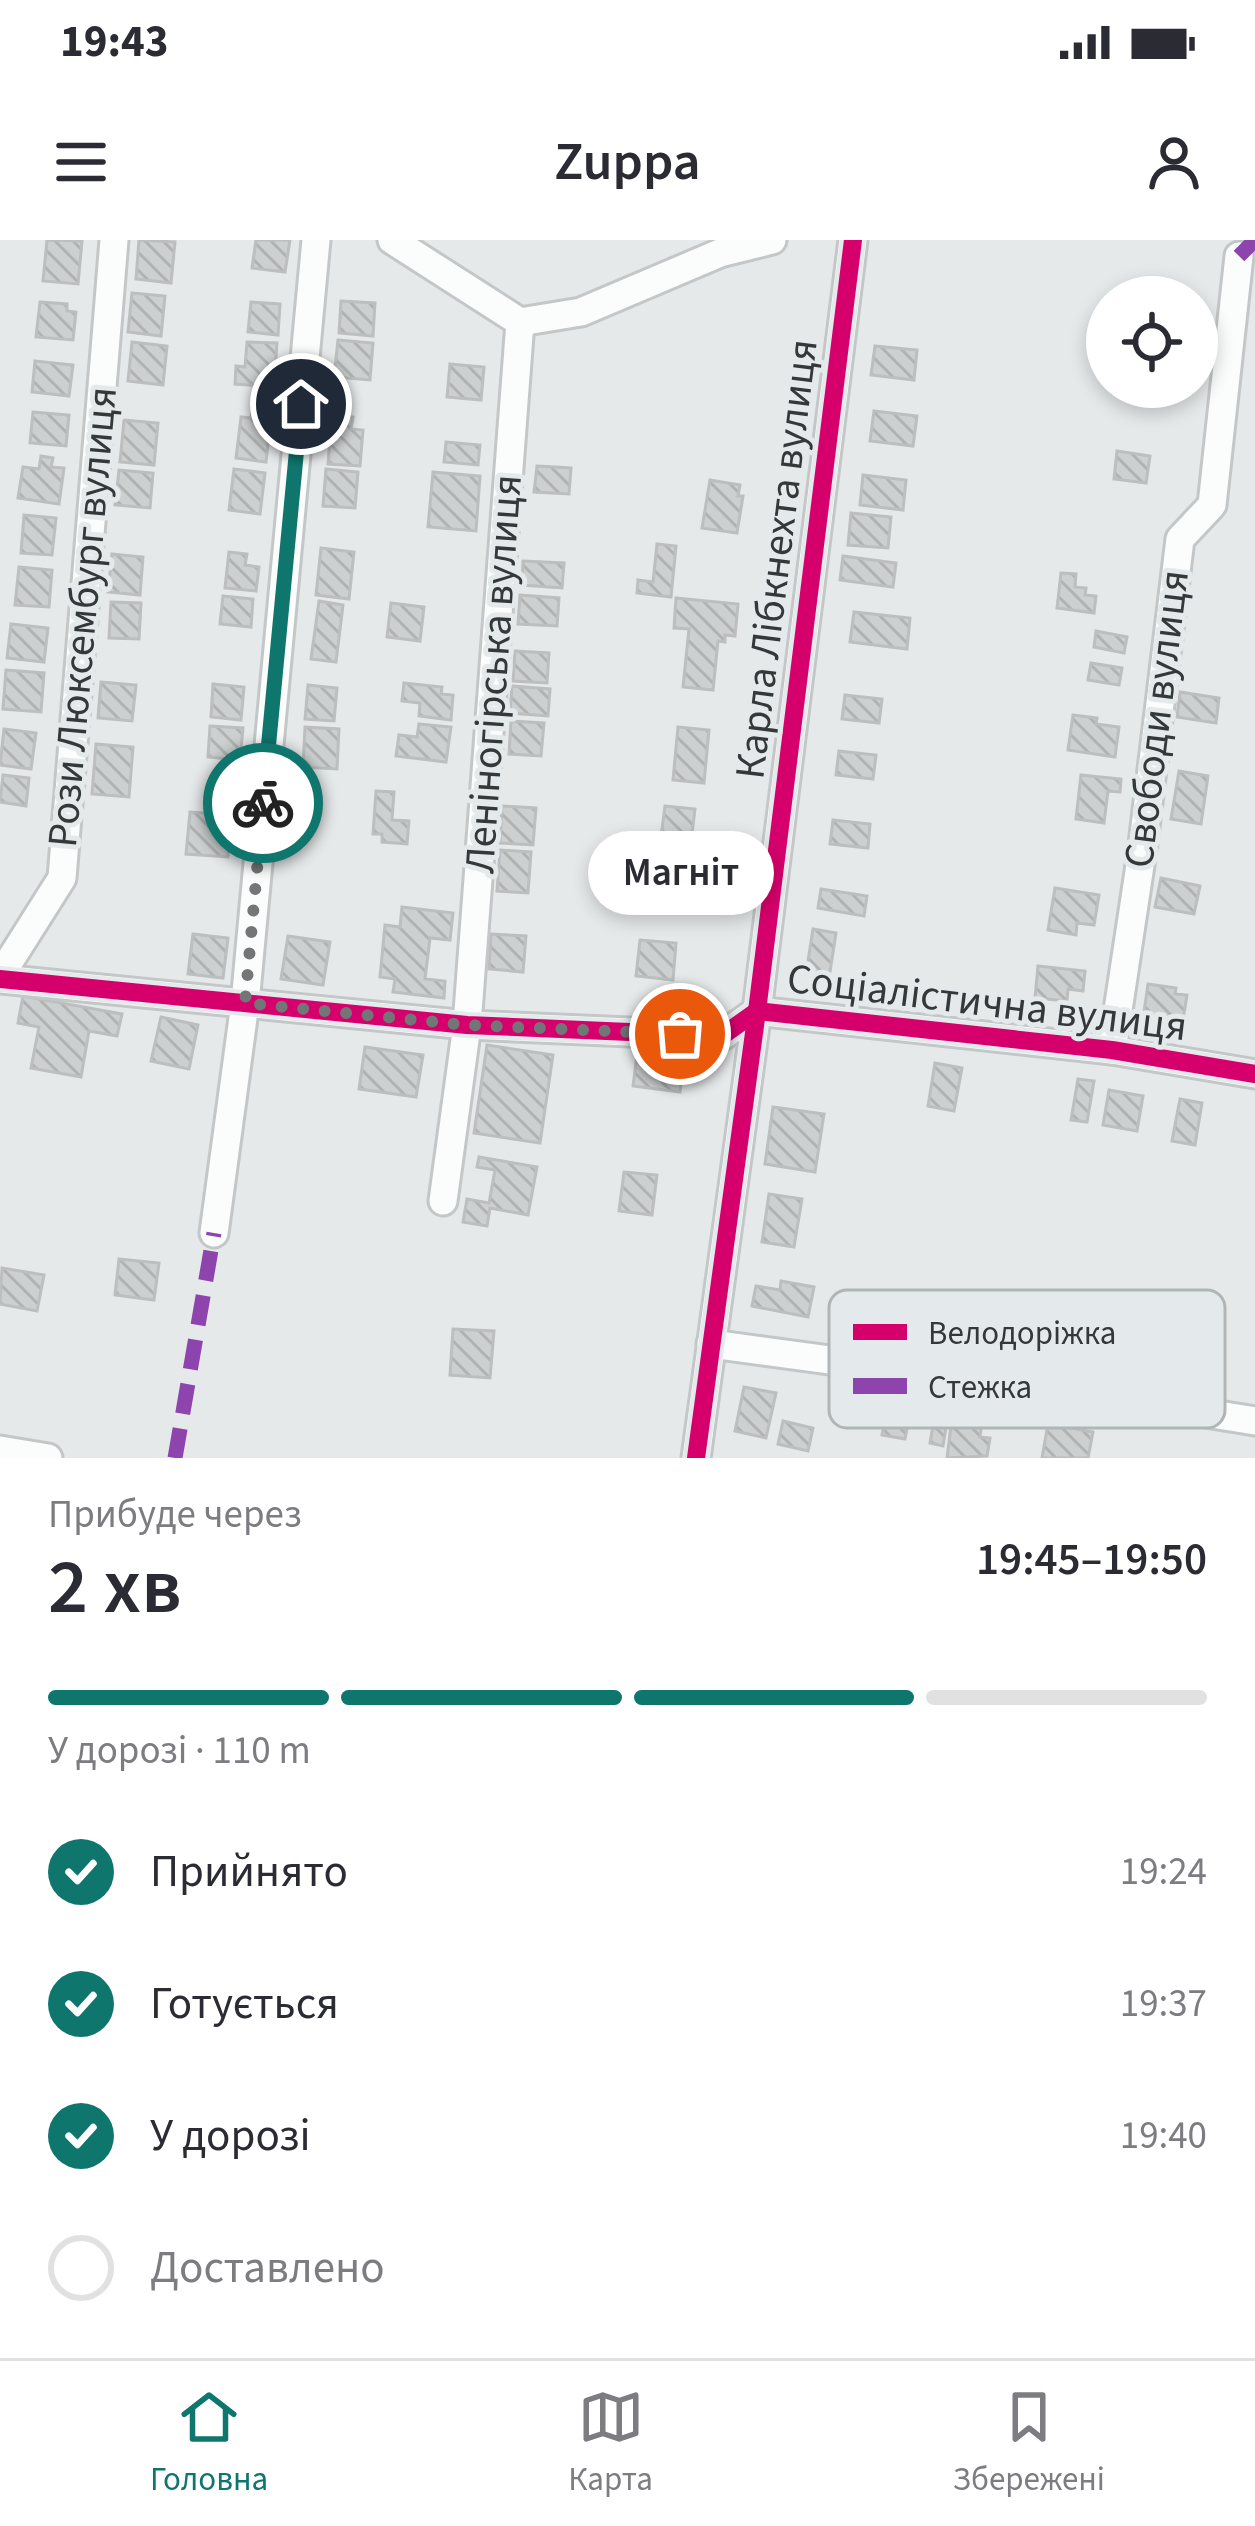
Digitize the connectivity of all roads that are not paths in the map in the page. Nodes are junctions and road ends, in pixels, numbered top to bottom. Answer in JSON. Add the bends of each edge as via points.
{"nodes":[{"id":1,"x":114,"y":240,"type":"edge"},
{"id":2,"x":316,"y":240,"type":"edge"},
{"id":3,"x":392,"y":240,"type":"edge"},
{"id":4,"x":772,"y":240,"type":"edge"},
{"id":5,"x":853,"y":240,"type":"edge"},
{"id":6,"x":1241,"y":252,"type":"edge"},
{"id":7,"x":520,"y":322,"type":"junction"},
{"id":8,"x":0,"y":978,"type":"edge"},
{"id":9,"x":245,"y":1003,"type":"junction"},
{"id":10,"x":757,"y":1011,"type":"junction"},
{"id":11,"x":467,"y":1025,"type":"junction"},
{"id":12,"x":1112,"y":1050,"type":"junction"},
{"id":13,"x":1255,"y":1074,"type":"edge"},
{"id":14,"x":443,"y":1201,"type":"dead end"},
{"id":15,"x":214,"y":1233,"type":"dead end"},
{"id":16,"x":711,"y":1344,"type":"junction"},
{"id":17,"x":829,"y":1361,"type":"edge"},
{"id":18,"x":1225,"y":1417,"type":"edge"},
{"id":19,"x":1255,"y":1421,"type":"edge"},
{"id":20,"x":0,"y":1450,"type":"edge"},
{"id":21,"x":48,"y":1458,"type":"edge"},
{"id":22,"x":696,"y":1458,"type":"edge"}],
"edges":[{"from":1,"to":8,"type":"street","name":"Рози Люксембург вулиця","via":[[62,878]]},
{"from":2,"to":9,"type":"street"},
{"from":3,"to":7,"type":"street"},
{"from":4,"to":7,"type":"street","via":[[720,253],[580,313]]},
{"from":5,"to":10,"type":"street","name":"Карла Лібкнехта вулиця"},
{"from":6,"to":12,"type":"street","name":"Свободи вулиця","via":[[1212,505],[1180,539]]},
{"from":7,"to":11,"type":"street","name":"Леніногірська вулиця"},
{"from":8,"to":9,"type":"street","name":"Соціалістична вулиця"},
{"from":9,"to":11,"type":"street","name":"Соціалістична вулиця"},
{"from":9,"to":15,"type":"street"},
{"from":10,"to":11,"type":"street","name":"Соціалістична вулиця","via":[[722,1036]]},
{"from":10,"to":12,"type":"street","name":"Соціалістична вулиця"},
{"from":10,"to":16,"type":"street","name":"Карла Лібкнехта вулиця"},
{"from":11,"to":14,"type":"street","name":"Леніногірська вулиця"},
{"from":12,"to":13,"type":"street","name":"Соціалістична вулиця"},
{"from":16,"to":17,"type":"street"},
{"from":16,"to":22,"type":"street","name":"Карла Лібкнехта вулиця"},
{"from":18,"to":19,"type":"street"},
{"from":20,"to":21,"type":"street"}]}
